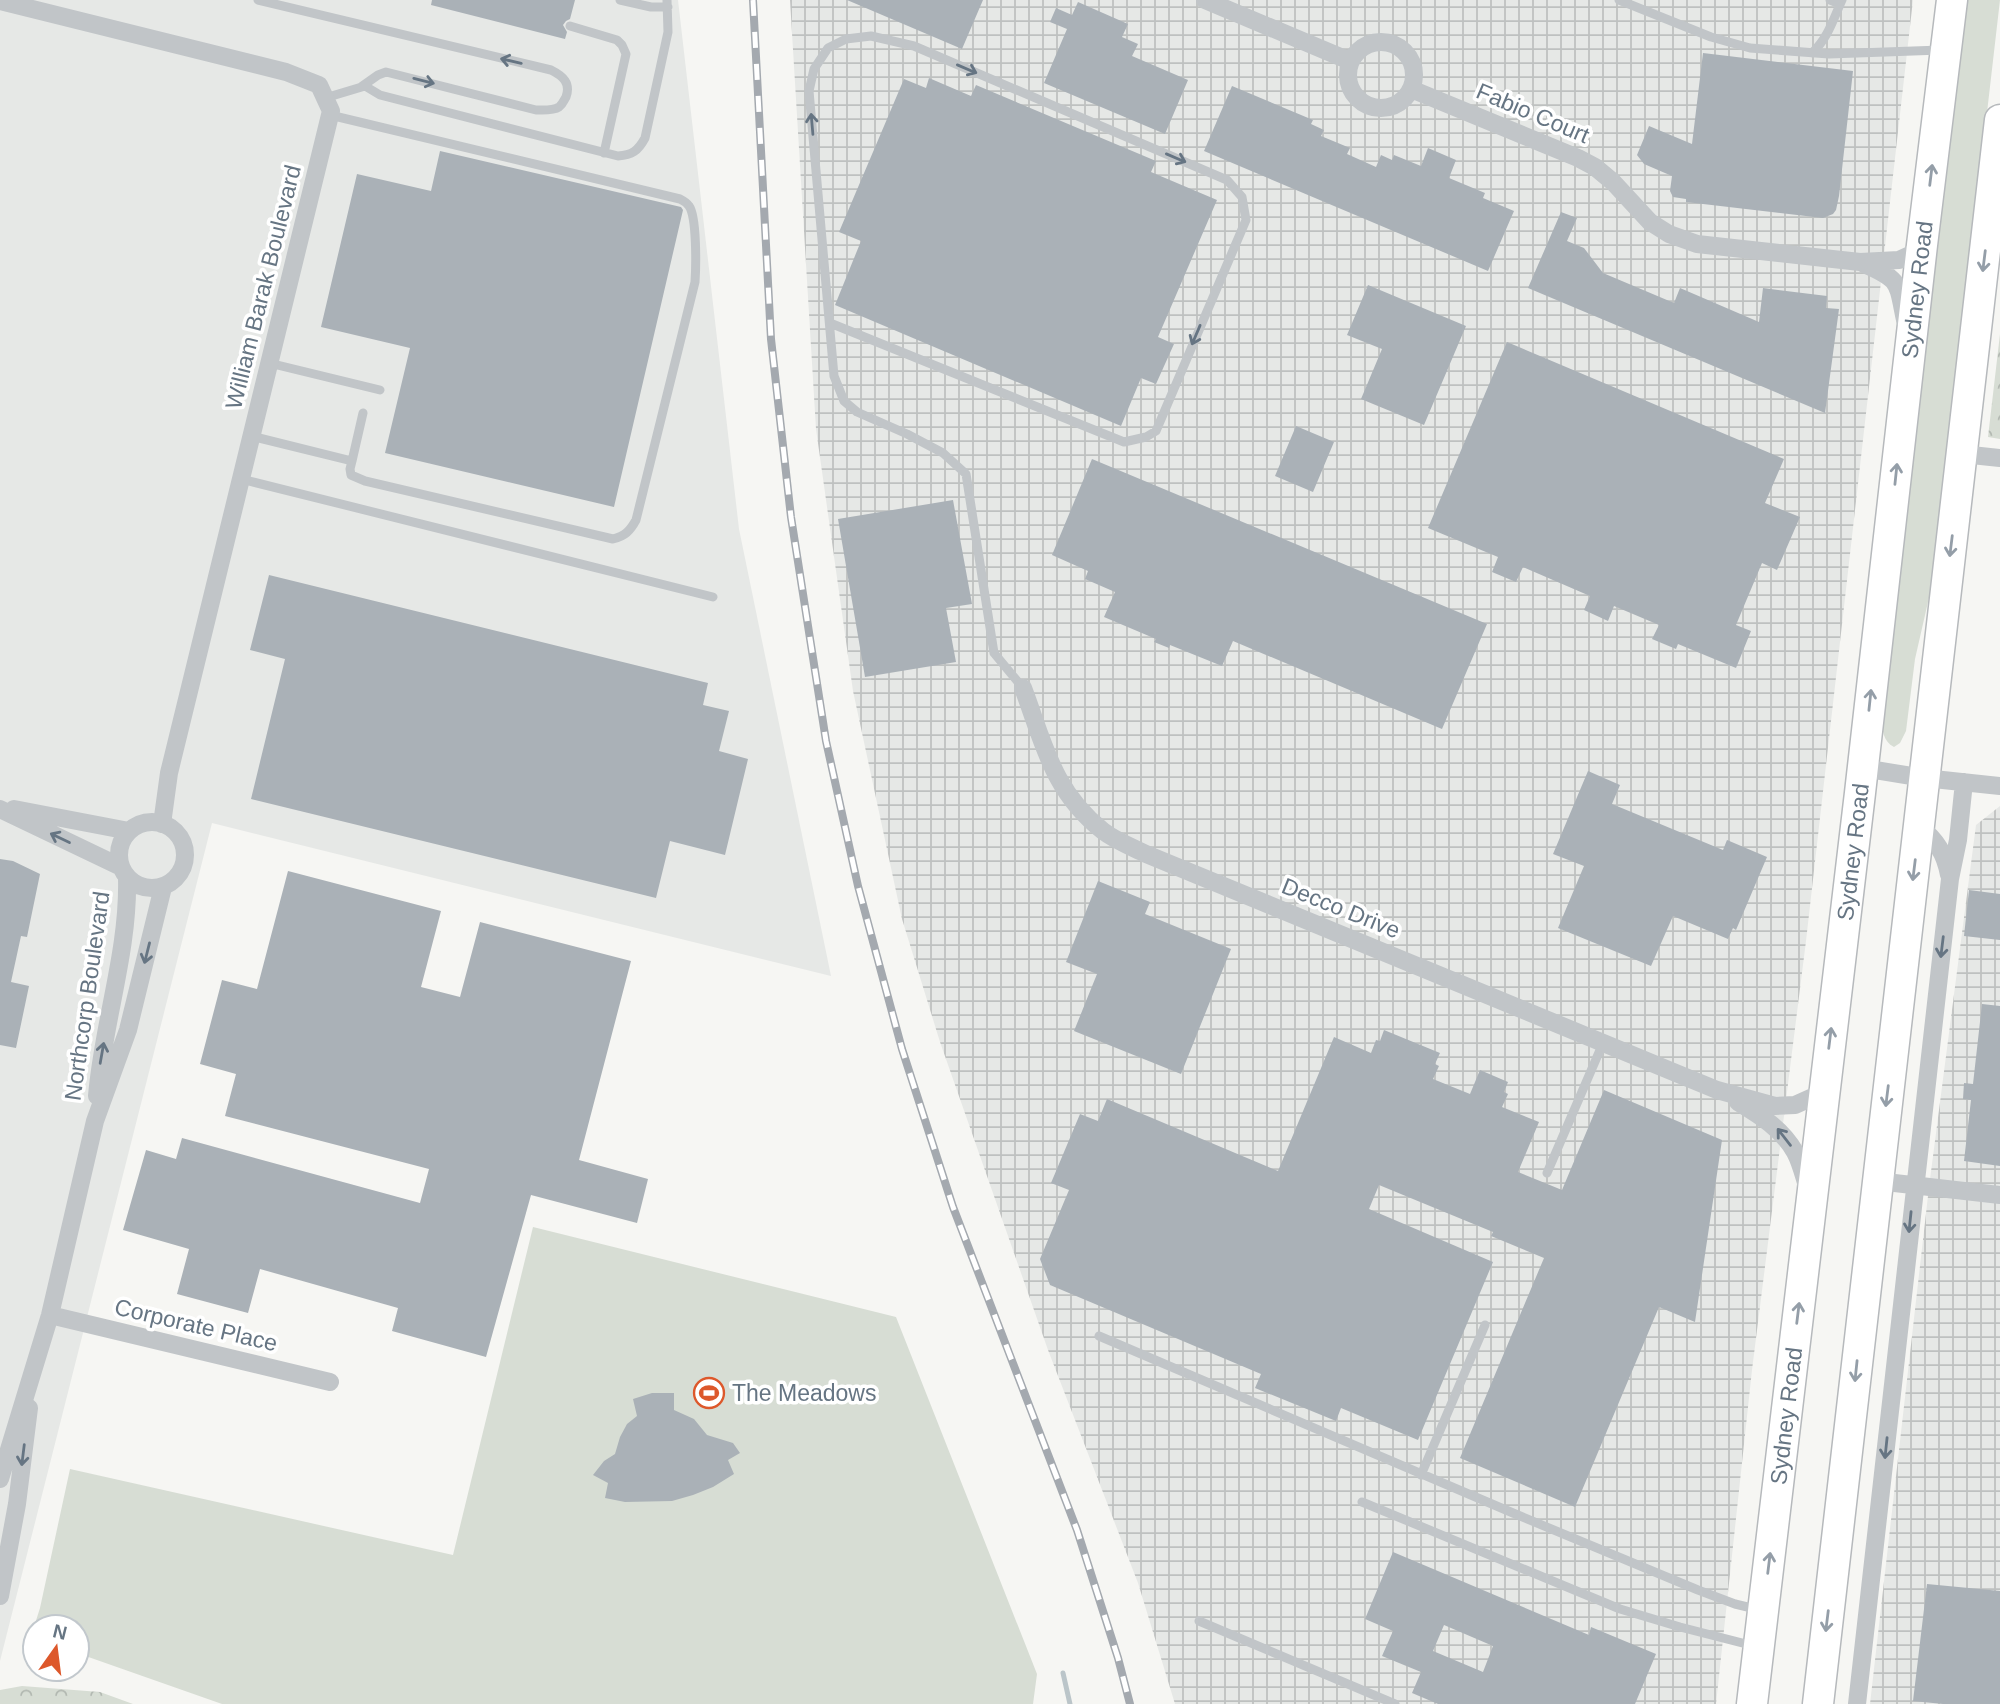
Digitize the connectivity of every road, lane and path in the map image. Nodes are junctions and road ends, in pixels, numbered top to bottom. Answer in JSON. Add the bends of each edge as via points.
{"nodes":[{"id":1,"x":258,"y":0,"type":"edge"},
{"id":2,"x":620,"y":0,"type":"edge"},
{"id":3,"x":1205,"y":0,"type":"edge"},
{"id":4,"x":1619,"y":0,"type":"edge"},
{"id":5,"x":1830,"y":0,"type":"edge"},
{"id":6,"x":1952,"y":0,"type":"edge"},
{"id":7,"x":0,"y":1,"type":"edge"},
{"id":8,"x":1841,"y":2,"type":"edge"},
{"id":9,"x":668,"y":3,"type":"edge"},
{"id":10,"x":1641,"y":5,"type":"edge"},
{"id":11,"x":569,"y":26,"type":"dead end"},
{"id":12,"x":1946,"y":50,"type":"junction"},
{"id":13,"x":1812,"y":53,"type":"junction"},
{"id":14,"x":1350,"y":61,"type":"junction"},
{"id":15,"x":361,"y":87,"type":"junction"},
{"id":16,"x":1411,"y":89,"type":"junction"},
{"id":17,"x":327,"y":107,"type":"junction"},
{"id":18,"x":2000,"y":120,"type":"edge"},
{"id":19,"x":604,"y":153,"type":"junction"},
{"id":20,"x":1922,"y":245,"type":"junction"},
{"id":21,"x":1860,"y":262,"type":"junction"},
{"id":22,"x":830,"y":323,"type":"junction"},
{"id":23,"x":1911,"y":345,"type":"junction"},
{"id":24,"x":270,"y":363,"type":"junction"},
{"id":25,"x":380,"y":390,"type":"dead end"},
{"id":26,"x":363,"y":413,"type":"dead end"},
{"id":27,"x":251,"y":436,"type":"junction"},
{"id":28,"x":1962,"y":454,"type":"junction"},
{"id":29,"x":2000,"y":458,"type":"edge"},
{"id":30,"x":352,"y":461,"type":"junction"},
{"id":31,"x":241,"y":479,"type":"junction"},
{"id":32,"x":713,"y":597,"type":"dead end"},
{"id":33,"x":1023,"y":688,"type":"joint"},
{"id":34,"x":1863,"y":768,"type":"junction"},
{"id":35,"x":1924,"y":778,"type":"junction"},
{"id":36,"x":1964,"y":782,"type":"junction"},
{"id":37,"x":2000,"y":786,"type":"edge"},
{"id":38,"x":0,"y":808,"type":"edge"},
{"id":39,"x":162,"y":824,"type":"junction"},
{"id":40,"x":1919,"y":826,"type":"junction"},
{"id":41,"x":129,"y":831,"type":"junction"},
{"id":42,"x":124,"y":872,"type":"junction"},
{"id":43,"x":1950,"y":879,"type":"junction"},
{"id":44,"x":163,"y":887,"type":"junction"},
{"id":45,"x":1603,"y":1042,"type":"junction"},
{"id":46,"x":1717,"y":1090,"type":"junction"},
{"id":47,"x":1824,"y":1092,"type":"junction"},
{"id":48,"x":95,"y":1121,"type":"junction"},
{"id":49,"x":1547,"y":1173,"type":"dead end"},
{"id":50,"x":1877,"y":1181,"type":"junction"},
{"id":51,"x":1914,"y":1185,"type":"junction"},
{"id":52,"x":2000,"y":1195,"type":"edge"},
{"id":53,"x":1811,"y":1199,"type":"junction"},
{"id":54,"x":50,"y":1315,"type":"junction"},
{"id":55,"x":1485,"y":1325,"type":"dead end"},
{"id":56,"x":1099,"y":1336,"type":"dead end"},
{"id":57,"x":35,"y":1363,"type":"junction"},
{"id":58,"x":330,"y":1382,"type":"dead end"},
{"id":59,"x":1421,"y":1475,"type":"junction"},
{"id":60,"x":0,"y":1479,"type":"edge"},
{"id":61,"x":1362,"y":1502,"type":"dead end"},
{"id":62,"x":0,"y":1596,"type":"edge"},
{"id":63,"x":1763,"y":1610,"type":"junction"},
{"id":64,"x":1199,"y":1621,"type":"dead end"},
{"id":65,"x":1759,"y":1647,"type":"junction"},
{"id":66,"x":1395,"y":1704,"type":"edge"},
{"id":67,"x":1752,"y":1704,"type":"edge"},
{"id":68,"x":1818,"y":1704,"type":"edge"},
{"id":69,"x":1857,"y":1704,"type":"edge"}],
"edges":[{"from":15,"to":1,"type":"lane","one_way":true,"via":[[386,72],[536,110],[559,107],[568,90],[567,82],[551,70]]},
{"from":2,"to":9,"type":"lane","via":[[651,7]]},
{"from":3,"to":14,"type":"street"},
{"from":4,"to":10,"type":"lane"},
{"from":5,"to":8,"type":"lane"},
{"from":6,"to":12,"type":"highway","name":"Sydney Road"},
{"from":7,"to":17,"type":"street","via":[[285,72],[318,86]]},
{"from":8,"to":13,"type":"lane","via":[[1823,43]]},
{"from":9,"to":19,"type":"lane","via":[[668,32],[645,138],[629,156]]},
{"from":10,"to":13,"type":"lane","via":[[1711,37],[1750,48]]},
{"from":11,"to":19,"type":"lane","via":[[617,40],[626,54]]},
{"from":12,"to":13,"type":"lane"},
{"from":20,"to":12,"type":"highway","name":"Sydney Road","one_way":true},
{"from":14,"to":16,"type":"street","via":[[1349,84],[1362,103],[1384,108],[1395,105]]},
{"from":14,"to":16,"type":"street","via":[[1374,42],[1395,44],[1410,58]]},
{"from":15,"to":17,"type":"lane"},
{"from":15,"to":19,"type":"lane"},
{"from":16,"to":21,"type":"street","name":"Fabio Court","via":[[1578,158],[1613,182],[1650,222],[1684,240]]},
{"from":17,"to":24,"type":"street","name":"William Barak Boulevard"},
{"from":17,"to":30,"type":"lane","via":[[680,199],[692,212],[694,231],[695,282],[636,520],[623,536],[612,539],[357,479],[351,475]]},
{"from":18,"to":28,"type":"highway","one_way":true},
{"from":20,"to":21,"type":"street","name":"Fabio Court","via":[[1899,260]]},
{"from":20,"to":23,"type":"highway","name":"Sydney Road"},
{"from":21,"to":23,"type":"street","name":"Fabio Court","via":[[1894,280]]},
{"from":22,"to":22,"type":"lane","one_way":true,"via":[[809,91],[814,69],[828,48],[846,39],[871,36],[914,46],[1227,180],[1242,197],[1246,220],[1156,431],[1146,437],[1124,442]]},
{"from":22,"to":33,"type":"lane","via":[[834,376],[844,401],[857,412],[943,453],[965,474],[994,653]]},
{"from":34,"to":23,"type":"highway","name":"Sydney Road","one_way":true},
{"from":24,"to":25,"type":"lane"},
{"from":24,"to":27,"type":"street","name":"William Barak Boulevard"},
{"from":26,"to":30,"type":"lane"},
{"from":27,"to":30,"type":"lane"},
{"from":27,"to":31,"type":"street","name":"William Barak Boulevard"},
{"from":28,"to":29,"type":"street"},
{"from":28,"to":35,"type":"highway","one_way":true},
{"from":31,"to":32,"type":"lane"},
{"from":31,"to":39,"type":"street","name":"William Barak Boulevard","via":[[169,773]]},
{"from":33,"to":45,"type":"street","name":"Decco Drive","via":[[1055,777],[1073,803],[1105,832],[1159,859]]},
{"from":34,"to":35,"type":"street"},
{"from":47,"to":34,"type":"highway","name":"Sydney Road","one_way":true},
{"from":35,"to":36,"type":"street"},
{"from":35,"to":40,"type":"highway"},
{"from":36,"to":37,"type":"street"},
{"from":36,"to":43,"type":"street"},
{"from":38,"to":41,"type":"street","name":"Northcorp Boulevard"},
{"from":42,"to":38,"type":"street","name":"Northcorp Boulevard","one_way":true},
{"from":39,"to":41,"type":"street","name":"Northcorp Boulevard","via":[[144,823]]},
{"from":39,"to":44,"type":"street","name":"Northcorp Boulevard","via":[[178,836],[185,855],[179,874]]},
{"from":40,"to":43,"type":"street","via":[[1940,847]]},
{"from":40,"to":50,"type":"highway","one_way":true},
{"from":41,"to":42,"type":"street","name":"Northcorp Boulevard","via":[[119,848]]},
{"from":42,"to":44,"type":"street","name":"Northcorp Boulevard","via":[[144,887]]},
{"from":48,"to":42,"type":"street","name":"Northcorp Boulevard","one_way":true,"via":[[100,1060],[128,909]]},
{"from":43,"to":51,"type":"street","one_way":true},
{"from":44,"to":48,"type":"street","name":"Northcorp Boulevard","one_way":true,"via":[[128,1030]]},
{"from":45,"to":46,"type":"street","name":"Decco Drive"},
{"from":45,"to":49,"type":"lane"},
{"from":46,"to":47,"type":"street","name":"Decco Drive","via":[[1775,1106],[1795,1105]]},
{"from":53,"to":46,"type":"street","name":"Decco Drive","one_way":true,"via":[[1797,1154],[1776,1128]]},
{"from":47,"to":53,"type":"highway","name":"Sydney Road"},
{"from":48,"to":54,"type":"street","name":"Northcorp Boulevard"},
{"from":50,"to":51,"type":"street"},
{"from":50,"to":68,"type":"highway","one_way":true},
{"from":51,"to":52,"type":"street"},
{"from":51,"to":69,"type":"street","one_way":true},
{"from":63,"to":53,"type":"highway","name":"Sydney Road","one_way":true},
{"from":54,"to":57,"type":"street","name":"Northcorp Boulevard"},
{"from":54,"to":58,"type":"street","name":"Corporate Place"},
{"from":55,"to":59,"type":"lane"},
{"from":56,"to":59,"type":"lane"},
{"from":57,"to":60,"type":"street","name":"Northcorp Boulevard"},
{"from":57,"to":62,"type":"street","name":"Northcorp Boulevard","one_way":true},
{"from":59,"to":63,"type":"lane","via":[[1698,1590]]},
{"from":61,"to":65,"type":"lane","via":[[1620,1609]]},
{"from":63,"to":65,"type":"highway","name":"Sydney Road"},
{"from":64,"to":66,"type":"lane"},
{"from":65,"to":67,"type":"highway","name":"Sydney Road"}]}
